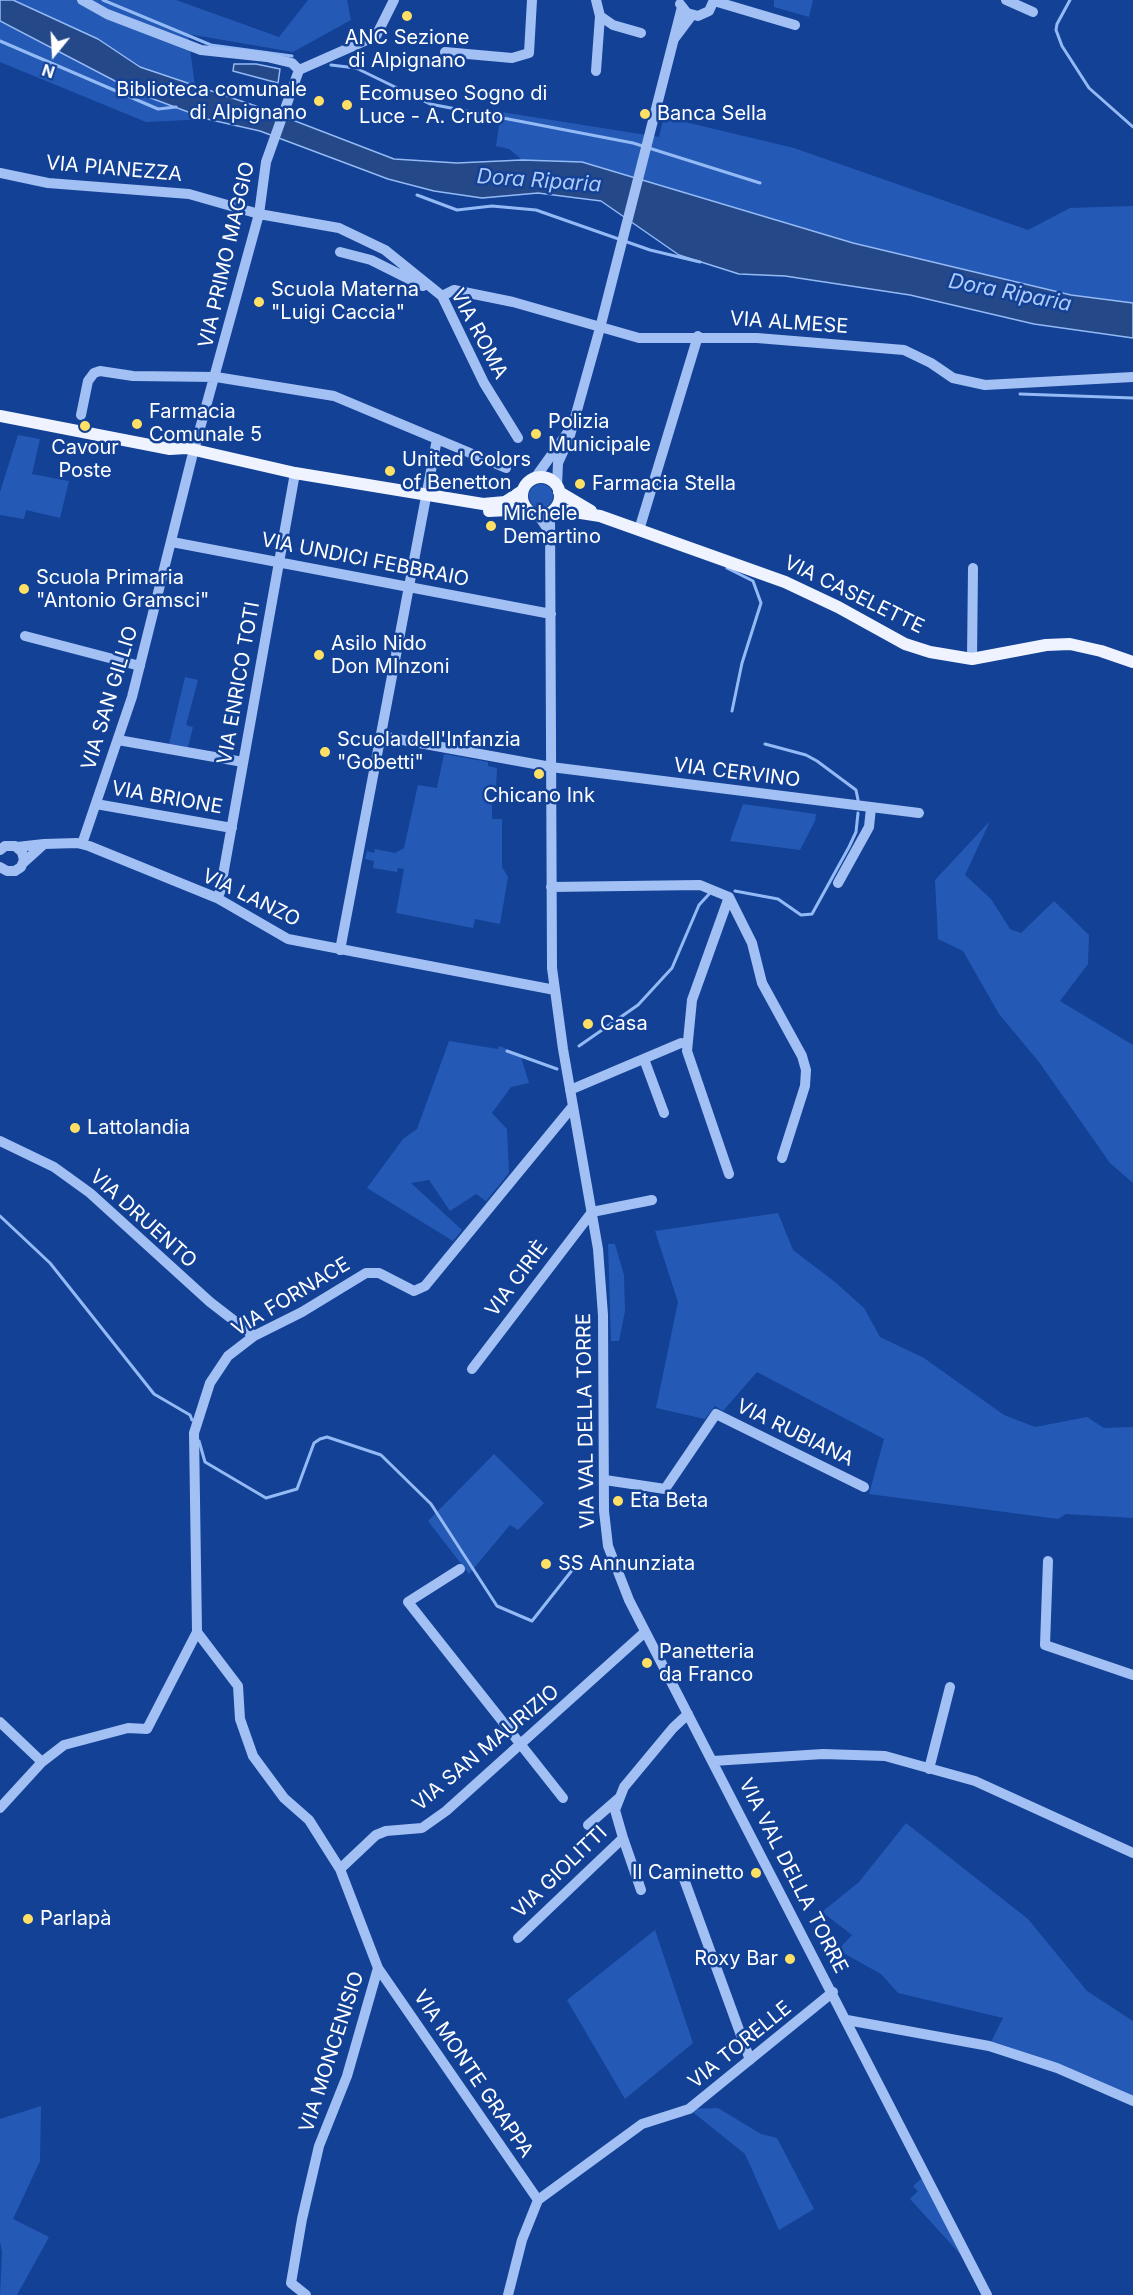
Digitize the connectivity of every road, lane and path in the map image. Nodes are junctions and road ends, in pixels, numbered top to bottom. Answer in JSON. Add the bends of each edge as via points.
{"nodes":[{"id":1,"x":82,"y":0,"type":"edge"},
{"id":2,"x":394,"y":0,"type":"edge"},
{"id":3,"x":532,"y":0,"type":"edge"},
{"id":4,"x":596,"y":0,"type":"edge"},
{"id":5,"x":714,"y":0,"type":"edge"},
{"id":6,"x":1006,"y":0,"type":"edge"},
{"id":7,"x":680,"y":3,"type":"edge"},
{"id":8,"x":1034,"y":12,"type":"dead end"},
{"id":9,"x":692,"y":15,"type":"junction"},
{"id":10,"x":600,"y":16,"type":"junction"},
{"id":11,"x":795,"y":25,"type":"dead end"},
{"id":12,"x":641,"y":33,"type":"dead end"},
{"id":13,"x":671,"y":43,"type":"junction"},
{"id":14,"x":445,"y":52,"type":"dead end"},
{"id":15,"x":596,"y":71,"type":"dead end"},
{"id":16,"x":297,"y":74,"type":"junction"},
{"id":17,"x":0,"y":173,"type":"edge"},
{"id":18,"x":259,"y":214,"type":"junction"},
{"id":19,"x":340,"y":252,"type":"dead end"},
{"id":20,"x":442,"y":296,"type":"junction"},
{"id":21,"x":600,"y":328,"type":"junction"},
{"id":22,"x":698,"y":336,"type":"junction"},
{"id":23,"x":216,"y":377,"type":"junction"},
{"id":24,"x":1133,"y":377,"type":"edge"},
{"id":25,"x":81,"y":415,"type":"dead end"},
{"id":26,"x":0,"y":416,"type":"edge"},
{"id":27,"x":570,"y":430,"type":"junction"},
{"id":28,"x":518,"y":438,"type":"dead end"},
{"id":29,"x":437,"y":439,"type":"junction"},
{"id":30,"x":193,"y":454,"type":"junction"},
{"id":31,"x":506,"y":468,"type":"dead end"},
{"id":32,"x":295,"y":473,"type":"junction"},
{"id":33,"x":535,"y":478,"type":"junction"},
{"id":34,"x":558,"y":489,"type":"junction"},
{"id":35,"x":522,"y":491,"type":"junction"},
{"id":36,"x":424,"y":496,"type":"junction"},
{"id":37,"x":542,"y":511,"type":"junction"},
{"id":38,"x":600,"y":516,"type":"junction"},
{"id":39,"x":639,"y":530,"type":"junction"},
{"id":40,"x":172,"y":542,"type":"junction"},
{"id":41,"x":279,"y":562,"type":"junction"},
{"id":42,"x":973,"y":568,"type":"dead end"},
{"id":43,"x":409,"y":587,"type":"junction"},
{"id":44,"x":551,"y":614,"type":"junction"},
{"id":45,"x":25,"y":636,"type":"dead end"},
{"id":46,"x":972,"y":659,"type":"junction"},
{"id":47,"x":1133,"y":662,"type":"edge"},
{"id":48,"x":140,"y":666,"type":"junction"},
{"id":49,"x":381,"y":736,"type":"junction"},
{"id":50,"x":118,"y":740,"type":"junction"},
{"id":51,"x":243,"y":762,"type":"junction"},
{"id":52,"x":551,"y":768,"type":"junction"},
{"id":53,"x":96,"y":804,"type":"junction"},
{"id":54,"x":871,"y":808,"type":"junction"},
{"id":55,"x":919,"y":813,"type":"dead end"},
{"id":56,"x":232,"y":828,"type":"junction"},
{"id":57,"x":44,"y":844,"type":"junction"},
{"id":58,"x":82,"y":844,"type":"junction"},
{"id":59,"x":7,"y":846,"type":"edge"},
{"id":60,"x":23,"y":863,"type":"junction"},
{"id":61,"x":2,"y":870,"type":"edge"},
{"id":62,"x":838,"y":883,"type":"dead end"},
{"id":63,"x":551,"y":887,"type":"junction"},
{"id":64,"x":729,"y":897,"type":"junction"},
{"id":65,"x":217,"y":898,"type":"junction"},
{"id":66,"x":340,"y":950,"type":"junction"},
{"id":67,"x":555,"y":990,"type":"junction"},
{"id":68,"x":681,"y":1043,"type":"dead end"},
{"id":69,"x":644,"y":1059,"type":"junction"},
{"id":70,"x":570,"y":1090,"type":"junction"},
{"id":71,"x":573,"y":1106,"type":"junction"},
{"id":72,"x":664,"y":1113,"type":"dead end"},
{"id":73,"x":0,"y":1141,"type":"edge"},
{"id":74,"x":782,"y":1158,"type":"dead end"},
{"id":75,"x":729,"y":1174,"type":"dead end"},
{"id":76,"x":652,"y":1200,"type":"dead end"},
{"id":77,"x":592,"y":1212,"type":"junction"},
{"id":78,"x":254,"y":1336,"type":"junction"},
{"id":79,"x":472,"y":1368,"type":"dead end"},
{"id":80,"x":605,"y":1480,"type":"junction"},
{"id":81,"x":864,"y":1488,"type":"dead end"},
{"id":82,"x":1047,"y":1561,"type":"dead end"},
{"id":83,"x":460,"y":1569,"type":"dead end"},
{"id":84,"x":197,"y":1632,"type":"junction"},
{"id":85,"x":645,"y":1632,"type":"junction"},
{"id":86,"x":1133,"y":1675,"type":"edge"},
{"id":87,"x":950,"y":1687,"type":"dead end"},
{"id":88,"x":688,"y":1714,"type":"junction"},
{"id":89,"x":0,"y":1722,"type":"edge"},
{"id":90,"x":522,"y":1745,"type":"junction"},
{"id":91,"x":713,"y":1761,"type":"junction"},
{"id":92,"x":42,"y":1762,"type":"junction"},
{"id":93,"x":929,"y":1769,"type":"junction"},
{"id":94,"x":620,"y":1797,"type":"junction"},
{"id":95,"x":563,"y":1798,"type":"dead end"},
{"id":96,"x":0,"y":1808,"type":"edge"},
{"id":97,"x":588,"y":1825,"type":"dead end"},
{"id":98,"x":623,"y":1838,"type":"junction"},
{"id":99,"x":1133,"y":1853,"type":"edge"},
{"id":100,"x":340,"y":1869,"type":"junction"},
{"id":101,"x":684,"y":1879,"type":"dead end"},
{"id":102,"x":641,"y":1890,"type":"dead end"},
{"id":103,"x":518,"y":1938,"type":"dead end"},
{"id":104,"x":378,"y":1968,"type":"junction"},
{"id":105,"x":832,"y":1992,"type":"junction"},
{"id":106,"x":847,"y":2020,"type":"junction"},
{"id":107,"x":750,"y":2060,"type":"junction"},
{"id":108,"x":1133,"y":2101,"type":"edge"},
{"id":109,"x":538,"y":2200,"type":"junction"},
{"id":110,"x":306,"y":2295,"type":"edge"},
{"id":111,"x":508,"y":2295,"type":"edge"},
{"id":112,"x":987,"y":2295,"type":"edge"}],
"edges":[{"from":1,"to":16,"type":"street","via":[[107,14],[201,50],[292,63]]},
{"from":2,"to":16,"type":"street","via":[[376,36]]},
{"from":3,"to":14,"type":"street","via":[[529,53],[512,58]]},
{"from":4,"to":10,"type":"street"},
{"from":5,"to":9,"type":"street","via":[[709,11]]},
{"from":5,"to":11,"type":"street"},
{"from":6,"to":8,"type":"street"},
{"from":7,"to":9,"type":"street"},
{"from":7,"to":13,"type":"street"},
{"from":9,"to":13,"type":"street"},
{"from":10,"to":12,"type":"street"},
{"from":10,"to":15,"type":"street"},
{"from":13,"to":21,"type":"street"},
{"from":16,"to":18,"type":"street","name":"VIA PRIMO MAGGIO","via":[[266,162]]},
{"from":17,"to":18,"type":"street","name":"VIA PIANEZZA","via":[[48,183],[182,193]]},
{"from":18,"to":20,"type":"street","name":"VIA ROMA","via":[[339,228],[385,250]]},
{"from":18,"to":23,"type":"street","name":"VIA PRIMO MAGGIO"},
{"from":19,"to":20,"type":"street","via":[[371,260]]},
{"from":20,"to":21,"type":"street","name":"VIA ALMESE","via":[[454,290],[513,302]]},
{"from":20,"to":28,"type":"street","name":"VIA ROMA","via":[[483,382]]},
{"from":21,"to":22,"type":"street","name":"VIA ALMESE","via":[[639,338]]},
{"from":21,"to":27,"type":"street"},
{"from":22,"to":24,"type":"street","name":"VIA ALMESE","via":[[904,350],[953,378],[985,385]]},
{"from":22,"to":39,"type":"street"},
{"from":23,"to":25,"type":"street","via":[[100,371],[88,381]]},
{"from":23,"to":29,"type":"street","via":[[334,396]]},
{"from":23,"to":30,"type":"street","name":"VIA PRIMO MAGGIO"},
{"from":26,"to":30,"type":"main road"},
{"from":27,"to":33,"type":"street"},
{"from":27,"to":34,"type":"street","via":[[558,463]]},
{"from":29,"to":31,"type":"street"},
{"from":29,"to":36,"type":"street"},
{"from":30,"to":32,"type":"main road"},
{"from":30,"to":40,"type":"street","name":"VIA SAN GILLIO"},
{"from":32,"to":36,"type":"main road"},
{"from":32,"to":41,"type":"street","name":"VIA ENRICO TOTI"},
{"from":33,"to":34,"type":"main road","name":"VIA CASELETTE","via":[[548,478]]},
{"from":33,"to":35,"type":"main road"},
{"from":34,"to":37,"type":"main road"},
{"from":34,"to":38,"type":"main road","name":"VIA CASELETTE"},
{"from":35,"to":36,"type":"main road","via":[[496,505]]},
{"from":35,"to":37,"type":"main road"},
{"from":36,"to":37,"type":"main road","name":"VIA CASELETTE","via":[[497,512]]},
{"from":36,"to":43,"type":"street"},
{"from":37,"to":38,"type":"main road","name":"VIA CASELETTE"},
{"from":37,"to":44,"type":"street","name":"VIA VAL DELLA TORRE","via":[[549,531]]},
{"from":38,"to":39,"type":"main road","name":"VIA CASELETTE"},
{"from":39,"to":46,"type":"main road","name":"VIA CASELETTE","via":[[801,589],[916,648]]},
{"from":40,"to":41,"type":"street","name":"VIA UNDICI FEBBRAIO"},
{"from":40,"to":48,"type":"street","name":"VIA SAN GILLIO"},
{"from":41,"to":43,"type":"street","name":"VIA UNDICI FEBBRAIO"},
{"from":41,"to":51,"type":"street","name":"VIA ENRICO TOTI"},
{"from":42,"to":46,"type":"street"},
{"from":43,"to":44,"type":"street","name":"VIA UNDICI FEBBRAIO"},
{"from":43,"to":49,"type":"street"},
{"from":44,"to":52,"type":"street","name":"VIA VAL DELLA TORRE"},
{"from":45,"to":48,"type":"street"},
{"from":46,"to":47,"type":"main road","name":"VIA CASELETTE","via":[[1070,644]]},
{"from":48,"to":50,"type":"street","name":"VIA SAN GILLIO"},
{"from":49,"to":52,"type":"street","name":"VIA CERVINO"},
{"from":49,"to":66,"type":"street"},
{"from":50,"to":51,"type":"street"},
{"from":50,"to":53,"type":"street","name":"VIA SAN GILLIO"},
{"from":51,"to":56,"type":"street","name":"VIA ENRICO TOTI"},
{"from":52,"to":54,"type":"street","name":"VIA CERVINO"},
{"from":52,"to":63,"type":"street","name":"VIA VAL DELLA TORRE"},
{"from":53,"to":56,"type":"street","name":"VIA BRIONE"},
{"from":53,"to":58,"type":"street","name":"VIA SAN GILLIO"},
{"from":54,"to":55,"type":"street","name":"VIA CERVINO"},
{"from":54,"to":62,"type":"street","via":[[869,827]]},
{"from":56,"to":65,"type":"street","name":"VIA ENRICO TOTI"},
{"from":57,"to":58,"type":"street","name":"VIA LANZO"},
{"from":57,"to":59,"type":"street","name":"VIA LANZO"},
{"from":57,"to":60,"type":"street"},
{"from":58,"to":65,"type":"street","name":"VIA LANZO"},
{"from":59,"to":60,"type":"street","via":[[24,856]]},
{"from":60,"to":61,"type":"street","via":[[18,869]]},
{"from":63,"to":64,"type":"street","via":[[700,885]]},
{"from":63,"to":67,"type":"street","name":"VIA VAL DELLA TORRE"},
{"from":64,"to":74,"type":"street","via":[[752,944],[762,983],[806,1070],[805,1086]]},
{"from":64,"to":75,"type":"street","via":[[692,1000],[687,1051]]},
{"from":65,"to":66,"type":"street","name":"VIA LANZO","via":[[283,937]]},
{"from":66,"to":67,"type":"street","name":"VIA LANZO"},
{"from":67,"to":70,"type":"street","name":"VIA VAL DELLA TORRE"},
{"from":68,"to":69,"type":"street"},
{"from":69,"to":70,"type":"street"},
{"from":69,"to":72,"type":"street"},
{"from":70,"to":71,"type":"street","name":"VIA VAL DELLA TORRE"},
{"from":71,"to":77,"type":"street","name":"VIA VAL DELLA TORRE"},
{"from":71,"to":78,"type":"street","name":"VIA FORNACE","via":[[425,1286],[414,1290],[380,1272],[366,1273]]},
{"from":73,"to":78,"type":"street","name":"VIA DRUENTO","via":[[54,1167],[90,1193],[210,1302]]},
{"from":76,"to":77,"type":"street"},
{"from":77,"to":79,"type":"street","name":"VIA CIRIÈ"},
{"from":77,"to":80,"type":"street","name":"VIA VAL DELLA TORRE","via":[[603,1315]]},
{"from":78,"to":84,"type":"street","name":"VIA FORNACE","via":[[228,1356],[210,1383],[194,1433]]},
{"from":80,"to":81,"type":"street","name":"VIA RUBIANA","via":[[665,1489],[716,1414]]},
{"from":80,"to":85,"type":"street","name":"VIA VAL DELLA TORRE","via":[[608,1546],[614,1568]]},
{"from":82,"to":86,"type":"street","via":[[1045,1645]]},
{"from":83,"to":90,"type":"street","via":[[408,1602]]},
{"from":84,"to":92,"type":"street","name":"VIA FORNACE","via":[[147,1729],[128,1728],[64,1745]]},
{"from":84,"to":100,"type":"street","name":"VIA MONCENISIO","via":[[238,1686],[240,1719],[253,1756],[284,1798],[309,1820]]},
{"from":85,"to":88,"type":"street","name":"VIA VAL DELLA TORRE"},
{"from":85,"to":90,"type":"street","name":"VIA SAN MAURIZIO"},
{"from":87,"to":93,"type":"street"},
{"from":88,"to":91,"type":"street","name":"VIA VAL DELLA TORRE"},
{"from":88,"to":94,"type":"street","name":"VIA GIOLITTI","via":[[632,1776]]},
{"from":89,"to":92,"type":"street"},
{"from":90,"to":95,"type":"street"},
{"from":90,"to":100,"type":"street","name":"VIA SAN MAURIZIO","via":[[422,1828],[376,1835]]},
{"from":91,"to":93,"type":"street","via":[[885,1756]]},
{"from":91,"to":105,"type":"street","name":"VIA VAL DELLA TORRE"},
{"from":92,"to":96,"type":"street","name":"VIA FORNACE"},
{"from":93,"to":99,"type":"street","via":[[991,1788]]},
{"from":94,"to":97,"type":"street"},
{"from":94,"to":98,"type":"street","name":"VIA GIOLITTI","via":[[616,1820]]},
{"from":98,"to":102,"type":"street"},
{"from":98,"to":103,"type":"street","name":"VIA GIOLITTI"},
{"from":100,"to":104,"type":"street","name":"VIA MONCENISIO"},
{"from":101,"to":107,"type":"street"},
{"from":104,"to":109,"type":"street","name":"VIA MONTE GRAPPA"},
{"from":104,"to":110,"type":"street","name":"VIA MONCENISIO","via":[[346,2076],[319,2146],[302,2219],[291,2283]]},
{"from":105,"to":106,"type":"street","name":"VIA VAL DELLA TORRE"},
{"from":105,"to":107,"type":"street","name":"VIA TORELLE"},
{"from":106,"to":108,"type":"street","via":[[989,2046],[1057,2068]]},
{"from":106,"to":112,"type":"street","name":"VIA VAL DELLA TORRE"},
{"from":107,"to":109,"type":"street","name":"VIA TORELLE","via":[[689,2109],[642,2124]]},
{"from":109,"to":111,"type":"street","via":[[522,2240]]}]}
